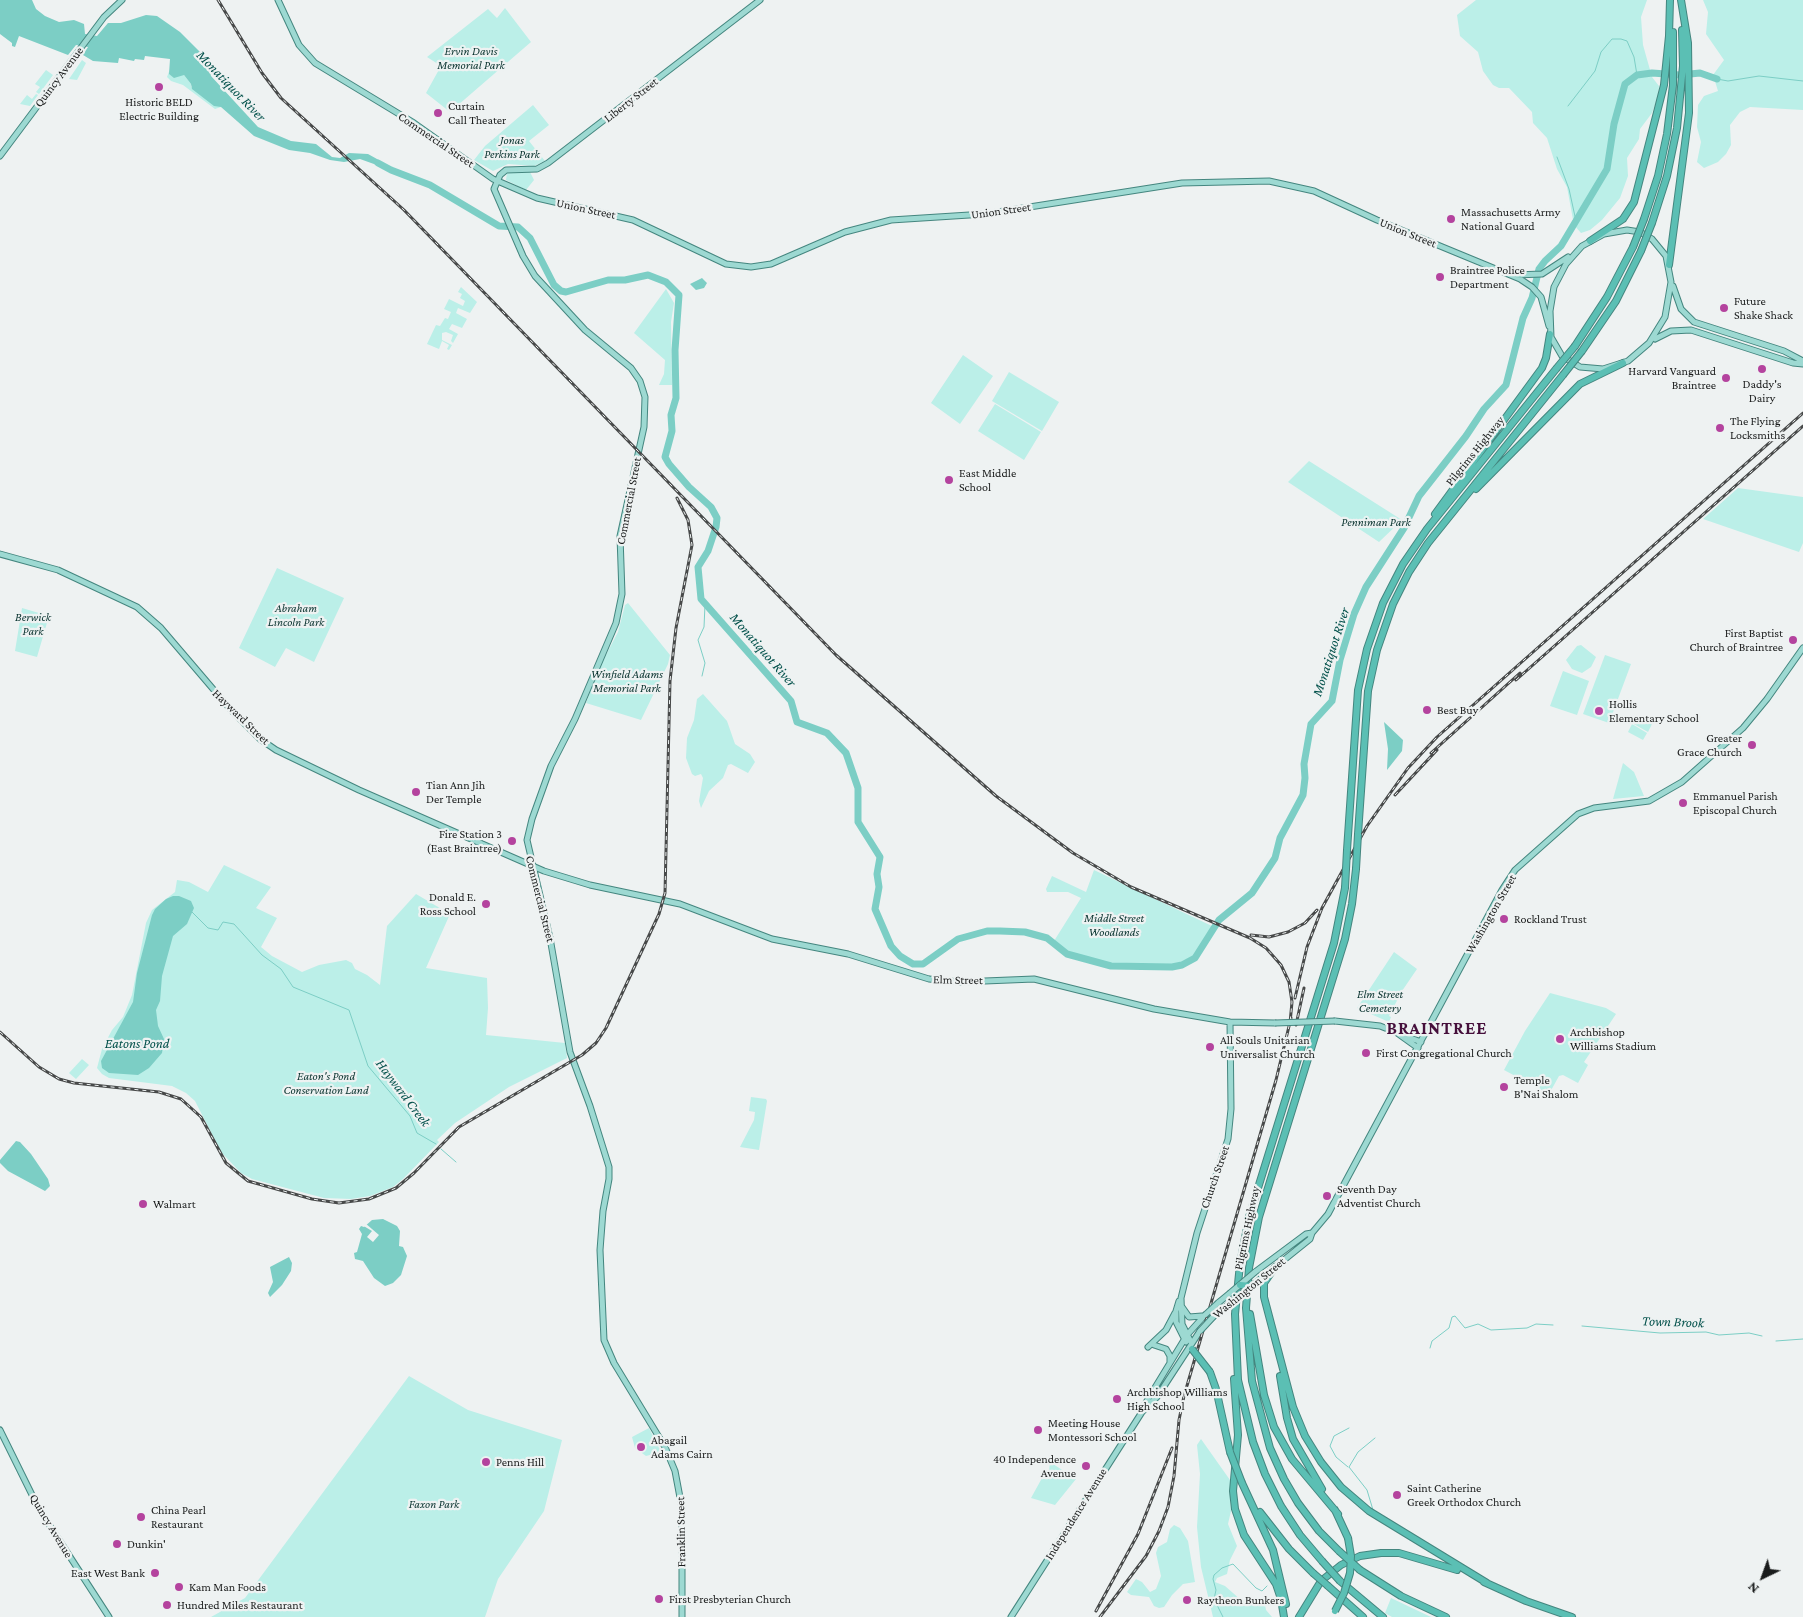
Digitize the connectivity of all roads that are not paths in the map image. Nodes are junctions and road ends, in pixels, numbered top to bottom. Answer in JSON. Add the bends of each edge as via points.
{"nodes":[{"id":1,"x":122,"y":0,"type":"edge"},
{"id":2,"x":278,"y":0,"type":"edge"},
{"id":3,"x":760,"y":0,"type":"edge"},
{"id":4,"x":1670,"y":0,"type":"edge"},
{"id":5,"x":1681,"y":0,"type":"edge"},
{"id":6,"x":1670,"y":66,"type":"junction"},
{"id":7,"x":1686,"y":66,"type":"junction"},
{"id":8,"x":0,"y":156,"type":"edge"},
{"id":9,"x":496,"y":180,"type":"junction"},
{"id":10,"x":1590,"y":241,"type":"junction"},
{"id":11,"x":1579,"y":249,"type":"junction"},
{"id":12,"x":1670,"y":265,"type":"junction"},
{"id":13,"x":1510,"y":274,"type":"junction"},
{"id":14,"x":1671,"y":276,"type":"junction"},
{"id":15,"x":1550,"y":330,"type":"junction"},
{"id":16,"x":1645,"y":347,"type":"junction"},
{"id":17,"x":1623,"y":363,"type":"junction"},
{"id":18,"x":1803,"y":363,"type":"edge"},
{"id":19,"x":1450,"y":515,"type":"junction"},
{"id":20,"x":1414,"y":547,"type":"junction"},
{"id":21,"x":0,"y":554,"type":"edge"},
{"id":22,"x":1803,"y":648,"type":"edge"},
{"id":23,"x":532,"y":866,"type":"junction"},
{"id":24,"x":1230,"y":1022,"type":"junction"},
{"id":25,"x":1395,"y":1031,"type":"junction"},
{"id":26,"x":1421,"y":1042,"type":"junction"},
{"id":27,"x":1418,"y":1048,"type":"junction"},
{"id":28,"x":1312,"y":1233,"type":"junction"},
{"id":29,"x":1275,"y":1267,"type":"junction"},
{"id":30,"x":1252,"y":1284,"type":"junction"},
{"id":31,"x":1240,"y":1285,"type":"junction"},
{"id":32,"x":1181,"y":1298,"type":"junction"},
{"id":33,"x":1265,"y":1302,"type":"junction"},
{"id":34,"x":1176,"y":1308,"type":"junction"},
{"id":35,"x":1205,"y":1315,"type":"junction"},
{"id":36,"x":1234,"y":1328,"type":"junction"},
{"id":37,"x":1275,"y":1340,"type":"junction"},
{"id":38,"x":1188,"y":1343,"type":"junction"},
{"id":39,"x":1154,"y":1345,"type":"dead end"},
{"id":40,"x":1148,"y":1347,"type":"dead end"},
{"id":41,"x":1169,"y":1366,"type":"junction"},
{"id":42,"x":620,"y":1373,"type":"joint"},
{"id":43,"x":1142,"y":1412,"type":"junction"},
{"id":44,"x":0,"y":1430,"type":"edge"},
{"id":45,"x":1242,"y":1483,"type":"junction"},
{"id":46,"x":1338,"y":1514,"type":"junction"},
{"id":47,"x":1488,"y":1583,"type":"junction"},
{"id":48,"x":1332,"y":1615,"type":"edge"},
{"id":49,"x":1569,"y":1616,"type":"edge"},
{"id":50,"x":109,"y":1617,"type":"edge"},
{"id":51,"x":682,"y":1617,"type":"edge"},
{"id":52,"x":1011,"y":1617,"type":"edge"},
{"id":53,"x":1285,"y":1617,"type":"edge"},
{"id":54,"x":1299,"y":1617,"type":"edge"},
{"id":55,"x":1363,"y":1617,"type":"edge"},
{"id":56,"x":1382,"y":1617,"type":"edge"},
{"id":57,"x":1446,"y":1617,"type":"edge"}],
"edges":[{"from":1,"to":8,"type":"main road","name":"Quincy Avenue","via":[[92,33]]},
{"from":2,"to":9,"type":"main road","name":"Commercial Street","via":[[299,46],[315,63],[414,124]]},
{"from":3,"to":9,"type":"main road","name":"Liberty Street","via":[[545,165],[534,169],[508,169]]},
{"from":4,"to":6,"type":"highway"},
{"from":5,"to":7,"type":"highway"},
{"from":6,"to":10,"type":"highway","via":[[1632,207],[1623,219]]},
{"from":6,"to":20,"type":"highway","name":"Pilgrims Highway","bridge":true,"via":[[1672,85],[1661,162],[1644,219],[1608,297],[1574,346]]},
{"from":7,"to":12,"type":"highway","via":[[1689,85],[1687,134]]},
{"from":7,"to":19,"type":"highway","name":"Pilgrims Highway","bridge":true,"via":[[1674,148],[1652,223],[1616,301],[1582,351]]},
{"from":9,"to":13,"type":"main road","name":"Union Street","via":[[537,198],[625,217],[715,260],[747,266],[774,262],[841,233],[891,220],[991,214],[1182,183],[1273,181],[1317,192]]},
{"from":9,"to":23,"type":"main road","name":"Commercial Street","via":[[494,192],[522,256],[537,279],[586,330],[633,370],[645,400],[644,427],[620,536],[622,594],[616,623],[534,812],[527,837]]},
{"from":10,"to":11,"type":"main road"},
{"from":10,"to":12,"type":"main road","via":[[1614,231],[1636,231],[1659,245]]},
{"from":11,"to":13,"type":"main road","name":"Union Street","via":[[1546,272],[1530,276]]},
{"from":11,"to":15,"type":"main road","via":[[1556,282],[1550,303]]},
{"from":12,"to":14,"type":"main road"},
{"from":13,"to":15,"type":"main road","name":"Union Street","via":[[1527,283],[1539,295]]},
{"from":14,"to":16,"type":"main road","via":[[1665,317]]},
{"from":14,"to":18,"type":"main road","via":[[1678,304],[1694,322],[1784,351]]},
{"from":15,"to":17,"type":"main road","via":[[1560,354],[1576,366],[1599,370]]},
{"from":15,"to":20,"type":"highway","via":[[1542,368],[1449,492]]},
{"from":16,"to":17,"type":"main road"},
{"from":16,"to":18,"type":"main road","via":[[1664,333],[1684,329]]},
{"from":17,"to":19,"type":"highway","via":[[1580,384]]},
{"from":19,"to":30,"type":"highway","name":"Pilgrims Highway","bridge":true,"via":[[1402,585],[1377,650],[1365,712],[1351,911],[1264,1197],[1254,1238]]},
{"from":20,"to":36,"type":"highway","name":"Pilgrims Highway","bridge":true,"via":[[1383,603],[1362,670],[1355,718],[1345,888],[1334,943],[1249,1217],[1238,1279]]},
{"from":21,"to":23,"type":"main road","name":"Hayward Street","via":[[56,569],[137,607],[163,630],[231,710],[273,748],[353,788]]},
{"from":22,"to":26,"type":"main road","name":"Washington Street","via":[[1743,728],[1682,782],[1649,801],[1594,808],[1578,814],[1521,864],[1502,890]]},
{"from":23,"to":24,"type":"main road","name":"Elm Street","via":[[579,882],[690,907],[776,940],[852,955],[929,980],[1034,979],[1125,1003]]},
{"from":23,"to":42,"type":"main road","name":"Commercial Street","via":[[550,938],[570,1052],[609,1167],[600,1246],[603,1332],[606,1346]]},
{"from":24,"to":25,"type":"main road","name":"Elm Street","bridge":true,"via":[[1335,1021],[1372,1024]]},
{"from":24,"to":32,"type":"main road","name":"Church Street","via":[[1231,1110],[1228,1139],[1197,1232]]},
{"from":25,"to":26,"type":"main road","name":"Elm Street"},
{"from":25,"to":27,"type":"main road","name":"Elm Street"},
{"from":26,"to":27,"type":"main road","name":"Washington Street"},
{"from":27,"to":28,"type":"main road","name":"Washington Street","via":[[1335,1204]]},
{"from":28,"to":29,"type":"main road","name":"Washington Street"},
{"from":28,"to":31,"type":"main road","name":"Washington Street","bridge":true,"via":[[1306,1234]]},
{"from":29,"to":30,"type":"main road","name":"Washington Street"},
{"from":29,"to":33,"type":"highway","via":[[1264,1283]]},
{"from":30,"to":31,"type":"highway","bridge":true},
{"from":30,"to":33,"type":"highway"},
{"from":30,"to":38,"type":"main road","name":"Washington Street","bridge":true},
{"from":30,"to":46,"type":"highway","via":[[1252,1335],[1272,1422],[1292,1459]]},
{"from":30,"to":57,"type":"highway","name":"Pilgrims Highway","bridge":true,"via":[[1246,1315],[1256,1401],[1278,1467],[1294,1497],[1319,1531],[1360,1570],[1401,1596]]},
{"from":31,"to":35,"type":"main road","name":"Washington Street","bridge":true},
{"from":32,"to":34,"type":"main road","name":"Church Street"},
{"from":32,"to":35,"type":"main road","via":[[1187,1316]]},
{"from":32,"to":38,"type":"main road","name":"Church Street","via":[[1181,1322]]},
{"from":33,"to":37,"type":"highway"},
{"from":34,"to":38,"type":"main road","via":[[1177,1325]]},
{"from":34,"to":40,"type":"main road","name":"Church Street","via":[[1167,1327]]},
{"from":35,"to":38,"type":"main road","name":"Washington Street"},
{"from":36,"to":53,"type":"highway","via":[[1238,1435],[1233,1491],[1235,1509],[1244,1535],[1276,1584]]},
{"from":36,"to":56,"type":"highway","name":"Pilgrims Highway","bridge":true,"via":[[1240,1394],[1257,1455],[1285,1511],[1340,1581]]},
{"from":37,"to":46,"type":"highway","via":[[1292,1436],[1305,1464]]},
{"from":37,"to":47,"type":"highway","via":[[1300,1426],[1333,1478],[1376,1516]]},
{"from":38,"to":41,"type":"main road","name":"Independence Avenue"},
{"from":38,"to":43,"type":"main road","name":"Independence Avenue","via":[[1155,1400]]},
{"from":38,"to":45,"type":"highway","bridge":true,"via":[[1210,1372],[1230,1452]]},
{"from":39,"to":41,"type":"main road","via":[[1164,1347],[1168,1352]]},
{"from":41,"to":43,"type":"main road","name":"Independence Avenue"},
{"from":42,"to":51,"type":"main road","name":"Franklin Street","via":[[668,1452],[676,1475],[682,1508]]},
{"from":43,"to":52,"type":"main road","name":"Independence Avenue"},
{"from":44,"to":50,"type":"main road","name":"Quincy Avenue","via":[[39,1509]]},
{"from":45,"to":53,"type":"highway","via":[[1276,1560],[1285,1596]]},
{"from":45,"to":55,"type":"highway","bridge":true,"via":[[1271,1528],[1313,1573]]},
{"from":46,"to":48,"type":"highway","bridge":true,"via":[[1348,1538],[1350,1573]]},
{"from":47,"to":49,"type":"highway"},
{"from":47,"to":54,"type":"highway","via":[[1413,1556],[1370,1554],[1344,1563],[1326,1576]]}]}
